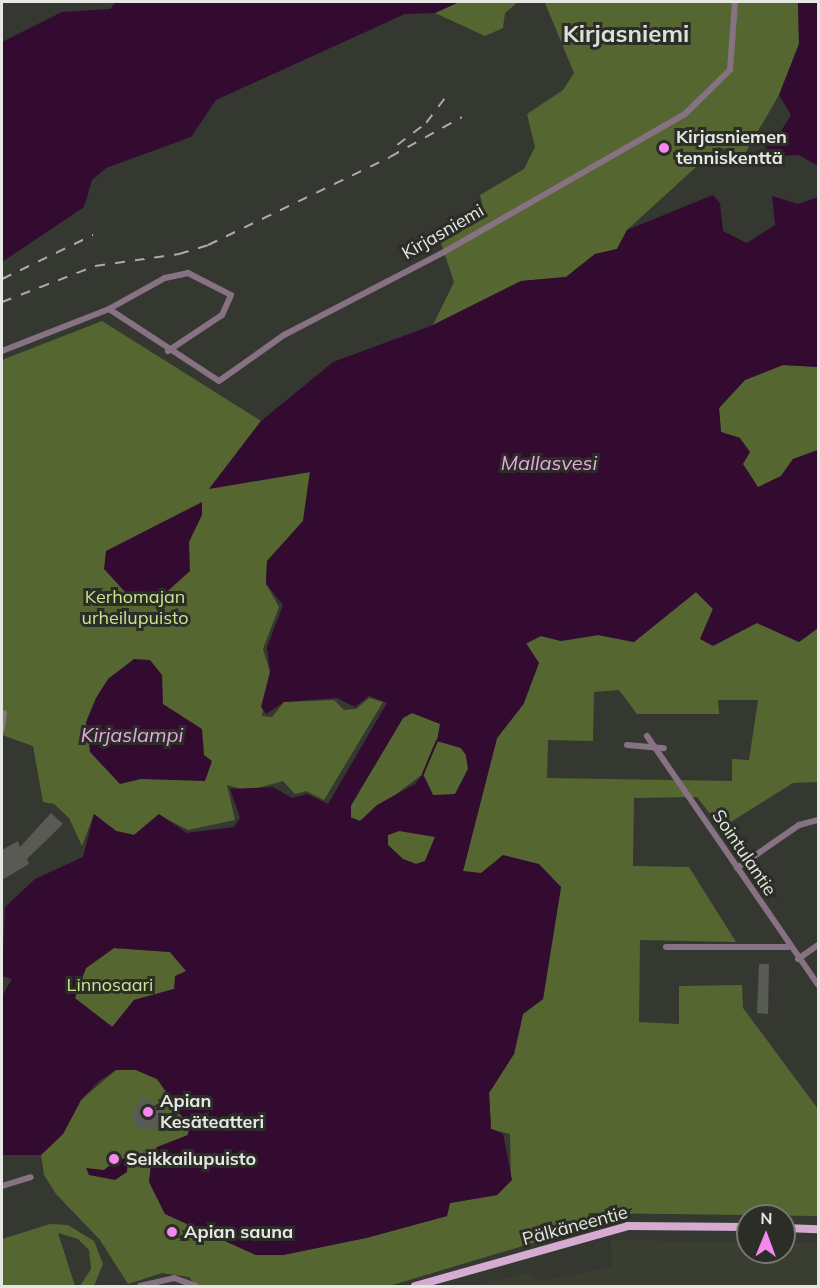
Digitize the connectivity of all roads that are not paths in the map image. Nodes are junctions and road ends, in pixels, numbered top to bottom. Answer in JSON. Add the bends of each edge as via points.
{"nodes":[{"id":1,"x":735,"y":2,"type":"edge"},
{"id":2,"x":109,"y":309,"type":"junction"},
{"id":3,"x":2,"y":351,"type":"edge"},
{"id":4,"x":168,"y":351,"type":"junction"},
{"id":5,"x":4,"y":713,"type":"dead end"},
{"id":6,"x":2,"y":729,"type":"edge"},
{"id":7,"x":647,"y":736,"type":"dead end"},
{"id":8,"x":627,"y":745,"type":"dead end"},
{"id":9,"x":654,"y":748,"type":"junction"},
{"id":10,"x":664,"y":748,"type":"dead end"},
{"id":11,"x":819,"y":820,"type":"edge"},
{"id":12,"x":737,"y":868,"type":"junction"},
{"id":13,"x":819,"y":945,"type":"edge"},
{"id":14,"x":788,"y":946,"type":"junction"},
{"id":15,"x":666,"y":947,"type":"dead end"},
{"id":16,"x":798,"y":959,"type":"junction"},
{"id":17,"x":819,"y":985,"type":"edge"},
{"id":18,"x":31,"y":1177,"type":"dead end"},
{"id":19,"x":2,"y":1186,"type":"edge"},
{"id":20,"x":736,"y":1227,"type":"edge"},
{"id":21,"x":796,"y":1228,"type":"edge"},
{"id":22,"x":819,"y":1229,"type":"edge"},
{"id":23,"x":140,"y":1287,"type":"edge"},
{"id":24,"x":196,"y":1287,"type":"edge"},
{"id":25,"x":415,"y":1287,"type":"edge"}],
"edges":[{"from":1,"to":4,"type":"street","name":"Kirjasniemi","via":[[730,69],[685,114],[444,252],[284,335],[219,381]]},
{"from":2,"to":3,"type":"street"},
{"from":2,"to":4,"type":"street","name":"Kirjasniemi"},
{"from":2,"to":4,"type":"street","via":[[165,278],[188,273],[231,295],[222,315]]},
{"from":5,"to":6,"type":"street"},
{"from":7,"to":9,"type":"street","name":"Sointulantie"},
{"from":8,"to":9,"type":"street"},
{"from":9,"to":10,"type":"street"},
{"from":9,"to":12,"type":"street","name":"Sointulantie"},
{"from":11,"to":12,"type":"street","via":[[799,825]]},
{"from":12,"to":14,"type":"street","name":"Sointulantie"},
{"from":13,"to":16,"type":"street"},
{"from":14,"to":15,"type":"street"},
{"from":14,"to":16,"type":"street","name":"Sointulantie"},
{"from":16,"to":17,"type":"street","name":"Sointulantie"},
{"from":18,"to":19,"type":"street"},
{"from":20,"to":25,"type":"main road","name":"Pälkäneentie","via":[[628,1226]]},
{"from":21,"to":22,"type":"main road"},
{"from":23,"to":24,"type":"street","via":[[174,1278],[188,1280]]}]}
